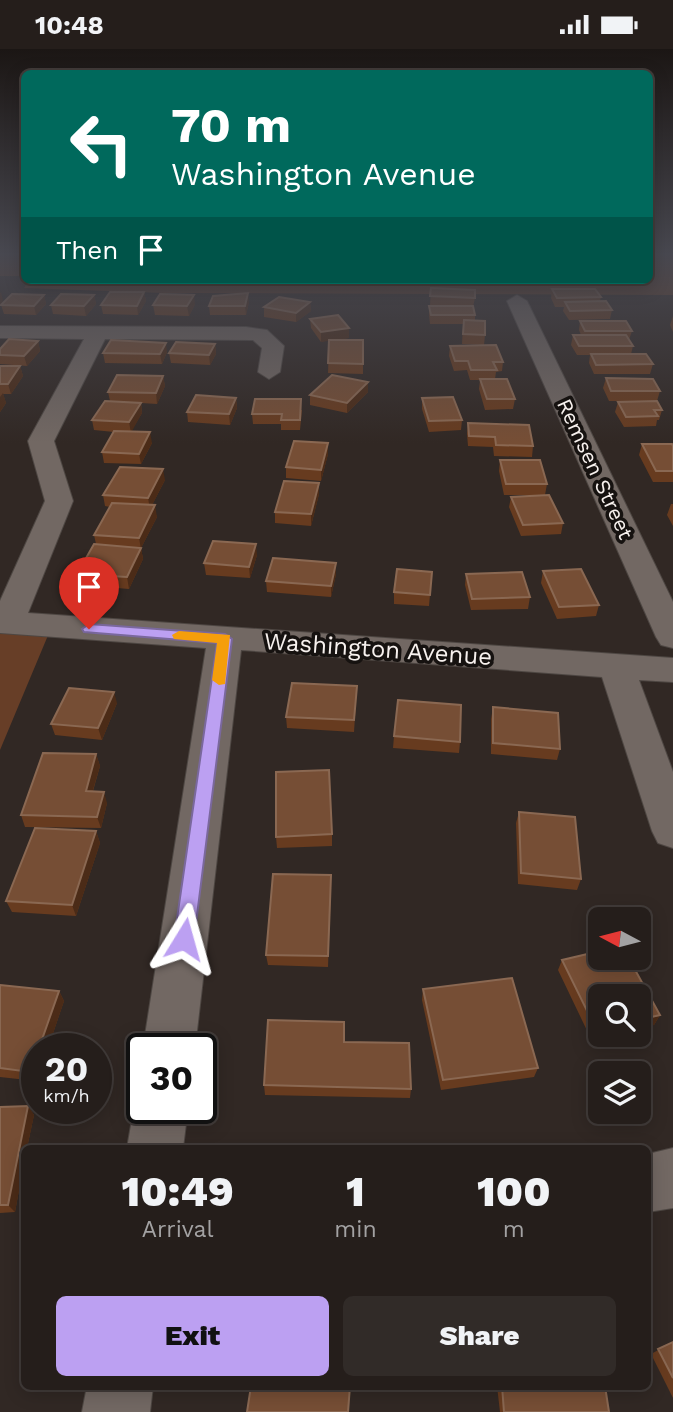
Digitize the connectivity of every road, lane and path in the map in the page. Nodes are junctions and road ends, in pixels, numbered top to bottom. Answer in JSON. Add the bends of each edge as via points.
{"nodes":[{"id":1,"x":524,"y":316,"type":"edge"},
{"id":2,"x":0,"y":331,"type":"edge"},
{"id":3,"x":98,"y":332,"type":"junction"},
{"id":4,"x":269,"y":372,"type":"dead end"},
{"id":5,"x":3,"y":622,"type":"edge"},
{"id":6,"x":673,"y":637,"type":"edge"},
{"id":7,"x":225,"y":639,"type":"junction"},
{"id":8,"x":616,"y":665,"type":"junction"},
{"id":9,"x":673,"y":670,"type":"edge"},
{"id":10,"x":673,"y":831,"type":"edge"},
{"id":11,"x":171,"y":1033,"type":"edge"},
{"id":12,"x":159,"y":1124,"type":"edge"},
{"id":13,"x":155,"y":1145,"type":"edge"},
{"id":14,"x":673,"y":1177,"type":"edge"},
{"id":15,"x":651,"y":1183,"type":"edge"},
{"id":16,"x":119,"y":1390,"type":"edge"},
{"id":17,"x":116,"y":1412,"type":"edge"}],
"edges":[{"from":1,"to":6,"type":"street","name":"Remsen Street"},
{"from":2,"to":3,"type":"street"},
{"from":3,"to":4,"type":"street","via":[[259,335],[273,345]]},
{"from":3,"to":5,"type":"street","via":[[41,441],[59,501]]},
{"from":5,"to":7,"type":"street","name":"Washington Avenue"},
{"from":7,"to":8,"type":"street","name":"Washington Avenue"},
{"from":7,"to":11,"type":"street"},
{"from":8,"to":9,"type":"street","name":"Washington Avenue"},
{"from":8,"to":10,"type":"street"},
{"from":12,"to":13,"type":"street"},
{"from":14,"to":15,"type":"street"},
{"from":16,"to":17,"type":"street"}]}
